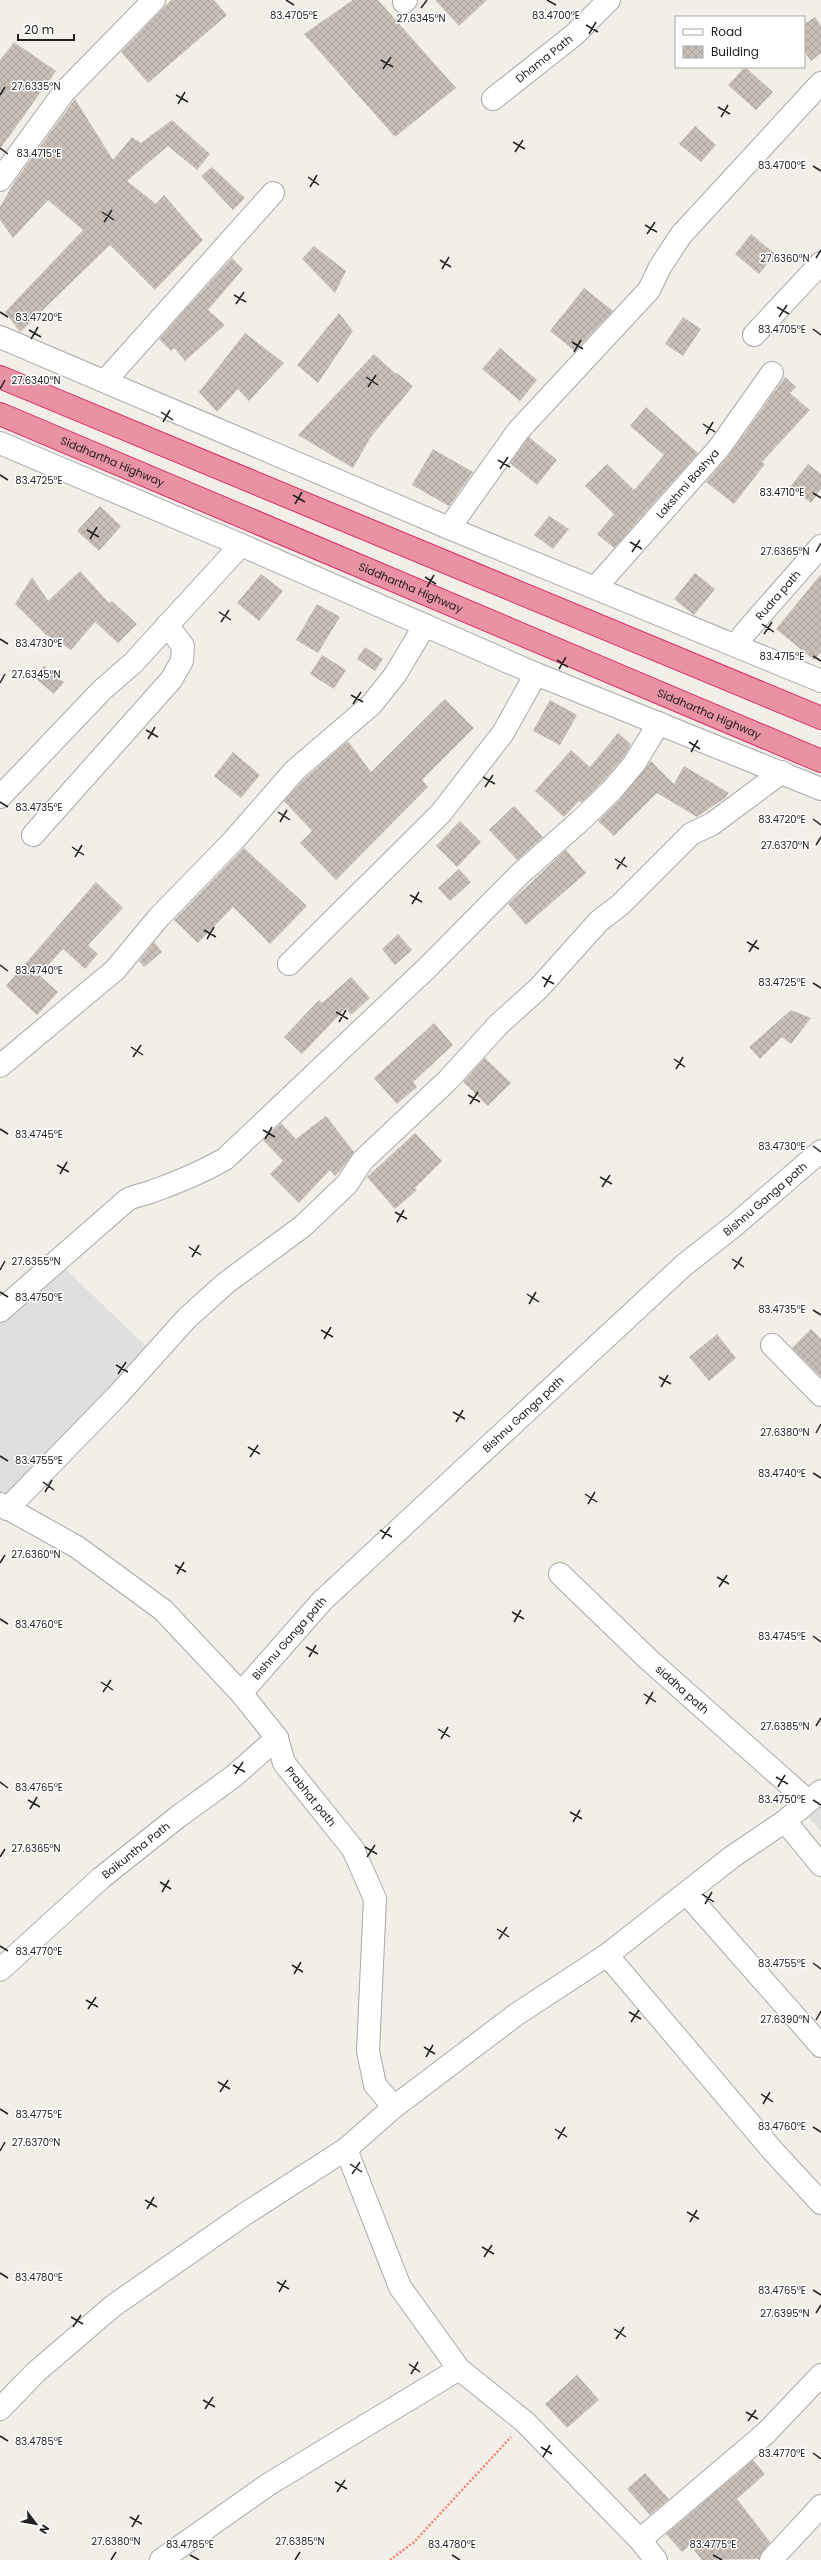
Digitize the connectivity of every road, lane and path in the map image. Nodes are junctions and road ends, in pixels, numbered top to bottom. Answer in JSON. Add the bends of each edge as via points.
{"nodes":[{"id":1,"x":154,"y":0,"type":"edge"},
{"id":2,"x":609,"y":0,"type":"edge"},
{"id":3,"x":821,"y":84,"type":"edge"},
{"id":4,"x":493,"y":99,"type":"dead end"},
{"id":5,"x":0,"y":180,"type":"edge"},
{"id":6,"x":273,"y":193,"type":"dead end"},
{"id":7,"x":821,"y":263,"type":"edge"},
{"id":8,"x":754,"y":335,"type":"dead end"},
{"id":9,"x":0,"y":337,"type":"edge"},
{"id":10,"x":772,"y":373,"type":"dead end"},
{"id":11,"x":0,"y":377,"type":"edge"},
{"id":12,"x":105,"y":381,"type":"junction"},
{"id":13,"x":0,"y":414,"type":"edge"},
{"id":14,"x":0,"y":443,"type":"edge"},
{"id":15,"x":449,"y":528,"type":"junction"},
{"id":16,"x":241,"y":545,"type":"junction"},
{"id":17,"x":821,"y":546,"type":"edge"},
{"id":18,"x":596,"y":587,"type":"junction"},
{"id":19,"x":167,"y":625,"type":"junction"},
{"id":20,"x":425,"y":625,"type":"junction"},
{"id":21,"x":738,"y":646,"type":"junction"},
{"id":22,"x":536,"y":674,"type":"junction"},
{"id":23,"x":821,"y":681,"type":"edge"},
{"id":24,"x":821,"y":718,"type":"edge"},
{"id":25,"x":659,"y":723,"type":"junction"},
{"id":26,"x":821,"y":761,"type":"edge"},
{"id":27,"x":782,"y":772,"type":"junction"},
{"id":28,"x":821,"y":789,"type":"edge"},
{"id":29,"x":0,"y":797,"type":"edge"},
{"id":30,"x":33,"y":835,"type":"dead end"},
{"id":31,"x":289,"y":964,"type":"dead end"},
{"id":32,"x":0,"y":1066,"type":"edge"},
{"id":33,"x":821,"y":1151,"type":"edge"},
{"id":34,"x":0,"y":1311,"type":"edge"},
{"id":35,"x":772,"y":1345,"type":"dead end"},
{"id":36,"x":821,"y":1395,"type":"edge"},
{"id":37,"x":4,"y":1506,"type":"edge"},
{"id":38,"x":560,"y":1574,"type":"dead end"},
{"id":39,"x":241,"y":1693,"type":"junction"},
{"id":40,"x":277,"y":1738,"type":"junction"},
{"id":41,"x":815,"y":1796,"type":"edge"},
{"id":42,"x":785,"y":1821,"type":"junction"},
{"id":43,"x":821,"y":1865,"type":"edge"},
{"id":44,"x":687,"y":1894,"type":"junction"},
{"id":45,"x":607,"y":1955,"type":"junction"},
{"id":46,"x":0,"y":1970,"type":"edge"},
{"id":47,"x":821,"y":2046,"type":"edge"},
{"id":48,"x":394,"y":2107,"type":"junction"},
{"id":49,"x":346,"y":2149,"type":"junction"},
{"id":50,"x":821,"y":2203,"type":"edge"},
{"id":51,"x":459,"y":2369,"type":"junction"},
{"id":52,"x":821,"y":2375,"type":"edge"},
{"id":53,"x":2,"y":2404,"type":"edge"},
{"id":54,"x":525,"y":2422,"type":"junction"},
{"id":55,"x":821,"y":2506,"type":"edge"},
{"id":56,"x":640,"y":2540,"type":"junction"},
{"id":57,"x":161,"y":2560,"type":"edge"},
{"id":58,"x":390,"y":2560,"type":"edge"},
{"id":59,"x":656,"y":2560,"type":"edge"},
{"id":60,"x":771,"y":2560,"type":"edge"}],
"edges":[{"from":1,"to":5,"type":"street","via":[[64,92]]},
{"from":2,"to":4,"type":"street","name":"Dhama Path","via":[[574,34]]},
{"from":3,"to":15,"type":"street","via":[[681,236],[660,267],[649,290],[518,431]]},
{"from":6,"to":12,"type":"street"},
{"from":7,"to":8,"type":"street"},
{"from":9,"to":12,"type":"street"},
{"from":10,"to":18,"type":"street","name":"Lakshmi Bashya","via":[[719,448]]},
{"from":11,"to":24,"type":"highway"},
{"from":12,"to":15,"type":"street"},
{"from":13,"to":26,"type":"highway","name":"Siddhartha Highway"},
{"from":14,"to":16,"type":"street"},
{"from":15,"to":18,"type":"street"},
{"from":16,"to":19,"type":"street"},
{"from":16,"to":20,"type":"street"},
{"from":17,"to":21,"type":"street","name":"Rudra path","via":[[743,635]]},
{"from":18,"to":21,"type":"street"},
{"from":19,"to":29,"type":"street"},
{"from":19,"to":30,"type":"street","via":[[183,646],[182,661],[171,680]]},
{"from":20,"to":22,"type":"street"},
{"from":20,"to":32,"type":"street","via":[[395,675],[370,705],[295,770],[233,841],[159,917],[115,970]]},
{"from":21,"to":23,"type":"street"},
{"from":22,"to":25,"type":"street"},
{"from":22,"to":31,"type":"street","via":[[503,733],[441,813]]},
{"from":25,"to":27,"type":"street"},
{"from":25,"to":34,"type":"street","via":[[634,764],[612,790],[520,874],[428,967],[225,1159],[201,1173],[127,1200]]},
{"from":27,"to":28,"type":"street"},
{"from":27,"to":37,"type":"street","via":[[718,820],[691,834],[625,900],[599,921],[539,988],[499,1024],[448,1080],[362,1161],[347,1184],[308,1221],[226,1283],[187,1318],[117,1396]]},
{"from":33,"to":39,"type":"street","name":"Bishnu Ganga path","via":[[735,1225],[682,1266],[322,1601]]},
{"from":35,"to":36,"type":"street"},
{"from":37,"to":39,"type":"street","name":"Prabhat path","via":[[77,1547],[163,1610]]},
{"from":38,"to":41,"type":"street","name":"siddha path","via":[[648,1658]]},
{"from":39,"to":40,"type":"street","name":"Prabhat path"},
{"from":40,"to":46,"type":"street","name":"Baikuntha Path","via":[[234,1776],[101,1878]]},
{"from":40,"to":48,"type":"street","name":"Prabhat path","via":[[284,1763],[353,1849],[376,1899],[368,2051],[375,2085]]},
{"from":41,"to":42,"type":"street"},
{"from":42,"to":43,"type":"street"},
{"from":42,"to":44,"type":"street","via":[[732,1857]]},
{"from":44,"to":45,"type":"street"},
{"from":44,"to":47,"type":"street"},
{"from":45,"to":48,"type":"street","via":[[517,2014]]},
{"from":45,"to":50,"type":"street","via":[[773,2151]]},
{"from":48,"to":49,"type":"street"},
{"from":49,"to":51,"type":"street","via":[[400,2287]]},
{"from":49,"to":53,"type":"street","via":[[114,2306]]},
{"from":51,"to":54,"type":"street"},
{"from":51,"to":57,"type":"street","via":[[269,2484]]},
{"from":52,"to":56,"type":"street","via":[[766,2433]]},
{"from":54,"to":56,"type":"street"},
{"from":54,"to":58,"type":"path","via":[[414,2542]]},
{"from":55,"to":60,"type":"street"},
{"from":56,"to":59,"type":"street"}]}
